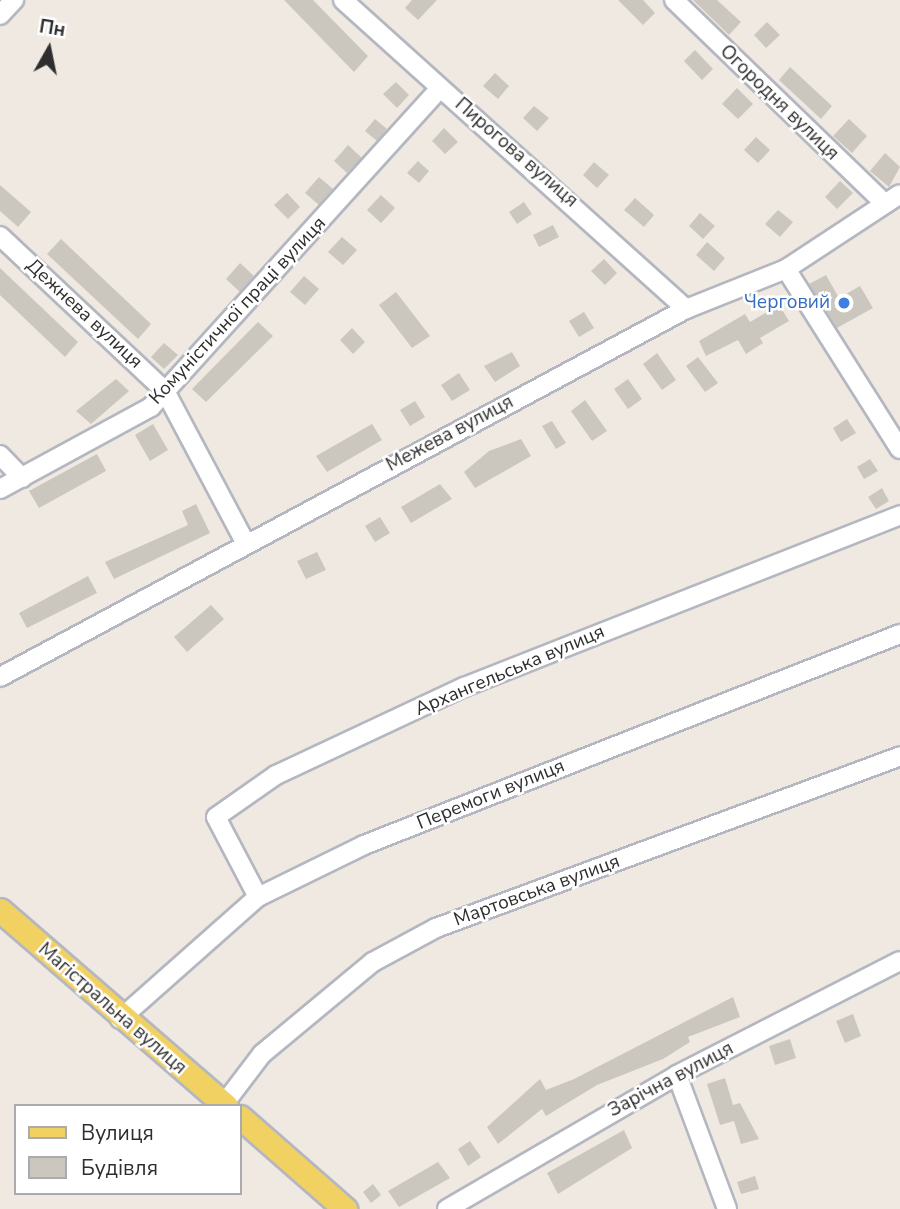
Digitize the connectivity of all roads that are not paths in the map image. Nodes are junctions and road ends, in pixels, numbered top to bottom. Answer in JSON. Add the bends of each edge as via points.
{"nodes":[{"id":1,"x":343,"y":0,"type":"edge"},
{"id":2,"x":674,"y":0,"type":"edge"},
{"id":3,"x":440,"y":88,"type":"junction"},
{"id":4,"x":900,"y":194,"type":"edge"},
{"id":5,"x":885,"y":204,"type":"junction"},
{"id":6,"x":0,"y":236,"type":"edge"},
{"id":7,"x":786,"y":269,"type":"junction"},
{"id":8,"x":686,"y":309,"type":"junction"},
{"id":9,"x":165,"y":391,"type":"junction"},
{"id":10,"x":900,"y":449,"type":"edge"},
{"id":11,"x":0,"y":456,"type":"edge"},
{"id":12,"x":22,"y":478,"type":"junction"},
{"id":13,"x":0,"y":489,"type":"edge"},
{"id":14,"x":900,"y":515,"type":"edge"},
{"id":15,"x":245,"y":542,"type":"junction"},
{"id":16,"x":900,"y":634,"type":"edge"},
{"id":17,"x":0,"y":677,"type":"edge"},
{"id":18,"x":900,"y":756,"type":"edge"},
{"id":19,"x":258,"y":897,"type":"junction"},
{"id":20,"x":0,"y":910,"type":"edge"},
{"id":21,"x":900,"y":961,"type":"edge"},
{"id":22,"x":120,"y":1019,"type":"junction"},
{"id":23,"x":677,"y":1075,"type":"junction"},
{"id":24,"x":224,"y":1104,"type":"edge"},
{"id":25,"x":233,"y":1104,"type":"edge"},
{"id":26,"x":242,"y":1119,"type":"edge"},
{"id":27,"x":345,"y":1209,"type":"edge"},
{"id":28,"x":447,"y":1209,"type":"edge"},
{"id":29,"x":727,"y":1209,"type":"edge"}],
"edges":[{"from":1,"to":3,"type":"street","name":"Пирогова вулиця"},
{"from":2,"to":5,"type":"street","name":"Огородня вулиця"},
{"from":3,"to":8,"type":"street","name":"Пирогова вулиця"},
{"from":3,"to":9,"type":"street","name":"Комуністичної праці вулиця"},
{"from":4,"to":5,"type":"street","name":"Межева вулиця"},
{"from":5,"to":7,"type":"street","name":"Межева вулиця"},
{"from":6,"to":9,"type":"street","name":"Дежнева вулиця"},
{"from":7,"to":8,"type":"street","name":"Межева вулиця"},
{"from":7,"to":10,"type":"street"},
{"from":8,"to":15,"type":"street","name":"Межева вулиця"},
{"from":9,"to":12,"type":"street","name":"Комуністичної праці вулиця","via":[[151,407]]},
{"from":9,"to":15,"type":"street","name":"Дежнева вулиця"},
{"from":11,"to":12,"type":"street"},
{"from":12,"to":13,"type":"street","name":"Комуністичної праці вулиця"},
{"from":14,"to":19,"type":"street","name":"Архангельська вулиця","via":[[464,687],[276,775],[216,817]]},
{"from":15,"to":17,"type":"street","name":"Межева вулиця"},
{"from":16,"to":19,"type":"street","name":"Перемоги вулиця","via":[[364,845]]},
{"from":18,"to":25,"type":"street","name":"Мартовська вулиця","via":[[436,928],[362,970],[262,1054]]},
{"from":19,"to":22,"type":"street","name":"Перемоги вулиця"},
{"from":20,"to":22,"type":"main road","name":"Магістральна вулиця"},
{"from":21,"to":23,"type":"street","name":"Зарічна вулиця"},
{"from":22,"to":24,"type":"main road","name":"Магістральна вулиця"},
{"from":23,"to":28,"type":"street","name":"Зарічна вулиця"},
{"from":23,"to":29,"type":"street"},
{"from":26,"to":27,"type":"main road","name":"Магістральна вулиця"}]}
